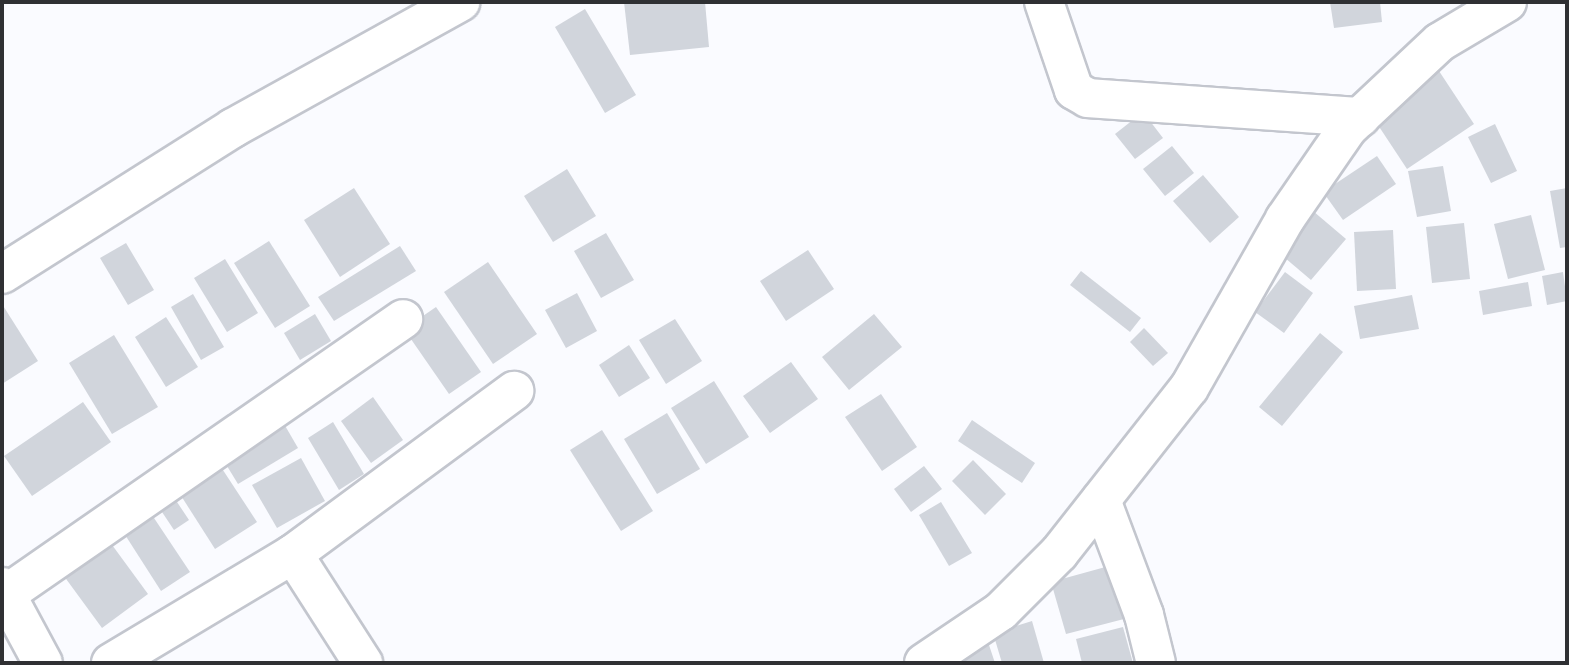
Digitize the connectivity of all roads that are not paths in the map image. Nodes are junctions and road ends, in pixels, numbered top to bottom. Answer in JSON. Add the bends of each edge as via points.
{"nodes":[{"id":1,"x":460,"y":2,"type":"edge"},
{"id":2,"x":1044,"y":2,"type":"edge"},
{"id":3,"x":1507,"y":2,"type":"edge"},
{"id":4,"x":1360,"y":117,"type":"junction"},
{"id":5,"x":2,"y":274,"type":"edge"},
{"id":6,"x":403,"y":319,"type":"dead end"},
{"id":7,"x":514,"y":391,"type":"dead end"},
{"id":8,"x":1101,"y":500,"type":"junction"},
{"id":9,"x":293,"y":554,"type":"junction"},
{"id":10,"x":3,"y":593,"type":"edge"},
{"id":11,"x":43,"y":663,"type":"edge"},
{"id":12,"x":111,"y":663,"type":"edge"},
{"id":13,"x":363,"y":663,"type":"edge"},
{"id":14,"x":924,"y":663,"type":"edge"},
{"id":15,"x":1156,"y":663,"type":"edge"}],
"edges":[{"from":1,"to":5,"type":"street","via":[[233,128]]},
{"from":2,"to":4,"type":"street","via":[[1074,90],[1088,98]]},
{"from":3,"to":4,"type":"street","via":[[1440,41]]},
{"from":4,"to":8,"type":"street","via":[[1285,219],[1189,388]]},
{"from":6,"to":10,"type":"street"},
{"from":7,"to":9,"type":"street"},
{"from":8,"to":14,"type":"street","via":[[1059,553],[1001,611]]},
{"from":8,"to":15,"type":"street","via":[[1144,615]]},
{"from":9,"to":12,"type":"street"},
{"from":9,"to":13,"type":"street"},
{"from":10,"to":11,"type":"street"}]}
